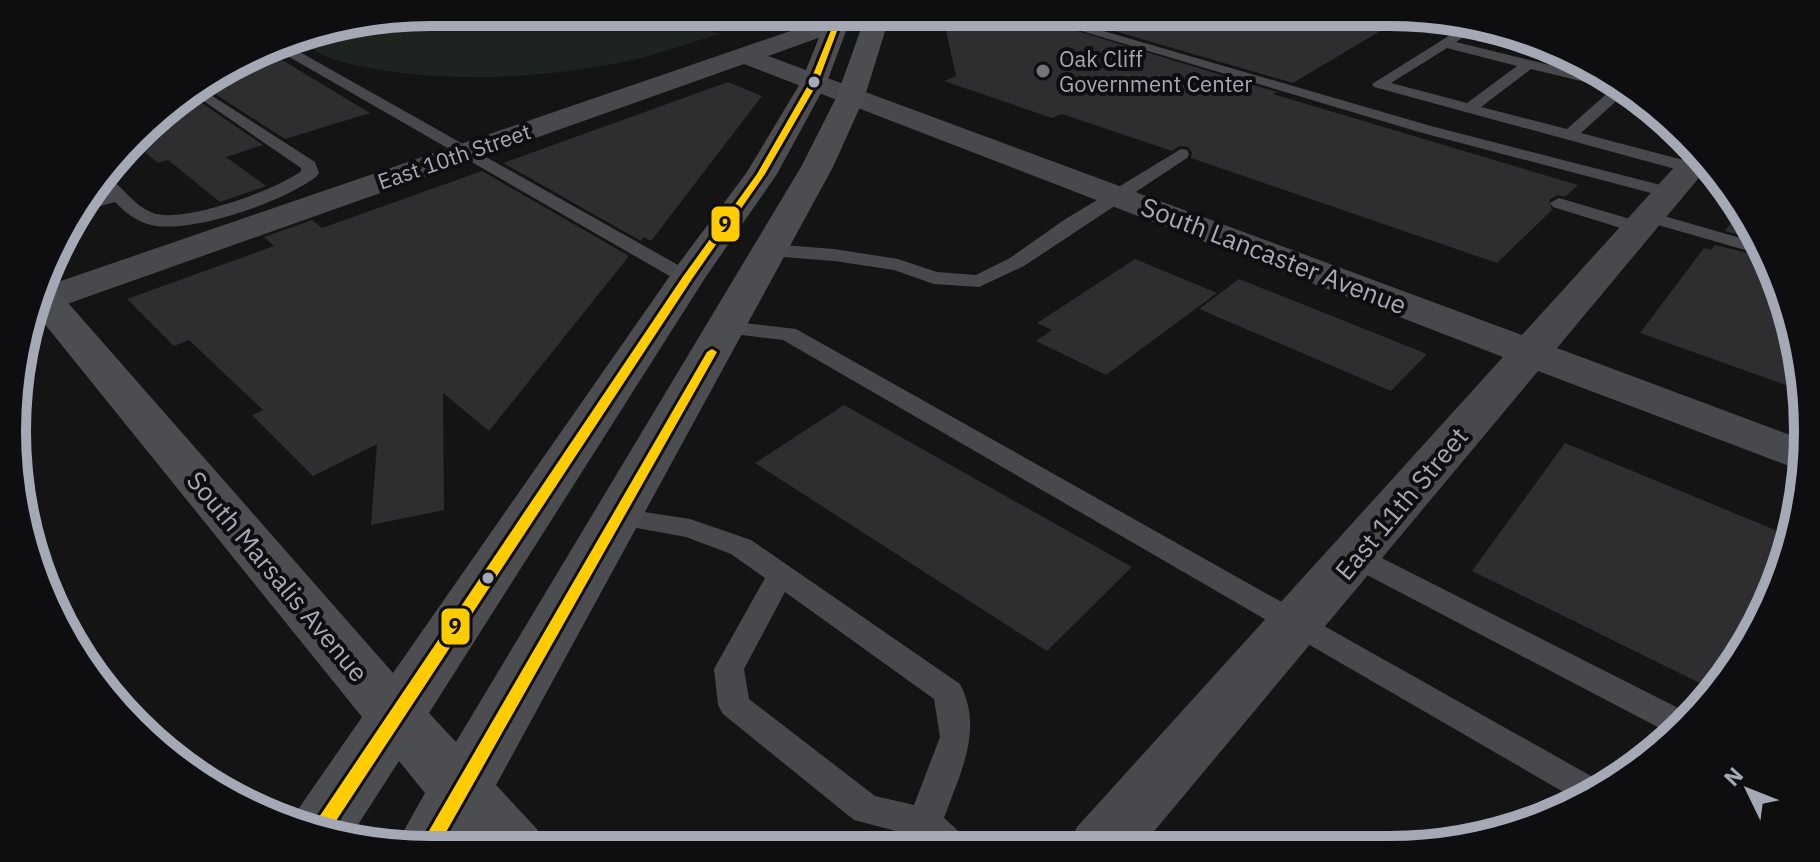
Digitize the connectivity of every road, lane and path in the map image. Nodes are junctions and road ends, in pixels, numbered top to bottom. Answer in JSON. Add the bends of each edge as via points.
{"nodes":[{"id":1,"x":818,"y":26,"type":"edge"},
{"id":2,"x":836,"y":26,"type":"edge"},
{"id":3,"x":870,"y":26,"type":"edge"},
{"id":4,"x":1072,"y":26,"type":"edge"},
{"id":5,"x":1461,"y":33,"type":"edge"},
{"id":6,"x":1442,"y":43,"type":"junction"},
{"id":7,"x":289,"y":52,"type":"edge"},
{"id":8,"x":745,"y":56,"type":"junction"},
{"id":9,"x":1528,"y":64,"type":"junction"},
{"id":10,"x":1590,"y":79,"type":"edge"},
{"id":11,"x":832,"y":89,"type":"junction"},
{"id":12,"x":1614,"y":94,"type":"edge"},
{"id":13,"x":205,"y":95,"type":"edge"},
{"id":14,"x":1470,"y":108,"type":"junction"},
{"id":15,"x":1570,"y":135,"type":"junction"},
{"id":16,"x":467,"y":151,"type":"junction"},
{"id":17,"x":1181,"y":154,"type":"dead end"},
{"id":18,"x":109,"y":185,"type":"edge"},
{"id":19,"x":1671,"y":193,"type":"edge"},
{"id":20,"x":119,"y":195,"type":"junction"},
{"id":21,"x":1116,"y":195,"type":"junction"},
{"id":22,"x":97,"y":202,"type":"edge"},
{"id":23,"x":1559,"y":203,"type":"dead end"},
{"id":24,"x":1746,"y":240,"type":"edge"},
{"id":25,"x":770,"y":250,"type":"junction"},
{"id":26,"x":687,"y":278,"type":"junction"},
{"id":27,"x":49,"y":297,"type":"edge"},
{"id":28,"x":46,"y":303,"type":"edge"},
{"id":29,"x":726,"y":327,"type":"junction"},
{"id":30,"x":1529,"y":351,"type":"junction"},
{"id":31,"x":1793,"y":452,"type":"edge"},
{"id":32,"x":618,"y":517,"type":"junction"},
{"id":33,"x":1356,"y":557,"type":"junction"},
{"id":34,"x":781,"y":574,"type":"junction"},
{"id":35,"x":1296,"y":625,"type":"junction"},
{"id":36,"x":395,"y":716,"type":"junction"},
{"id":37,"x":1672,"y":720,"type":"edge"},
{"id":38,"x":1584,"y":786,"type":"edge"},
{"id":39,"x":461,"y":790,"type":"junction"},
{"id":40,"x":325,"y":822,"type":"edge"},
{"id":41,"x":925,"y":823,"type":"junction"},
{"id":42,"x":434,"y":836,"type":"edge"},
{"id":43,"x":502,"y":836,"type":"edge"},
{"id":44,"x":940,"y":836,"type":"edge"},
{"id":45,"x":1111,"y":836,"type":"edge"}],
"edges":[{"from":1,"to":8,"type":"street","name":"East 10th Street"},
{"from":2,"to":11,"type":"main road"},
{"from":3,"to":11,"type":"main road"},
{"from":4,"to":19,"type":"lane","via":[[1425,129]]},
{"from":5,"to":6,"type":"lane"},
{"from":6,"to":9,"type":"lane"},
{"from":6,"to":14,"type":"lane","via":[[1379,84]]},
{"from":7,"to":16,"type":"lane"},
{"from":8,"to":11,"type":"street","name":"South Lancaster Avenue"},
{"from":8,"to":16,"type":"street","name":"East 10th Street"},
{"from":9,"to":10,"type":"lane"},
{"from":9,"to":14,"type":"lane"},
{"from":11,"to":21,"type":"street","name":"South Lancaster Avenue"},
{"from":11,"to":25,"type":"main road","via":[[817,167]]},
{"from":11,"to":26,"type":"main road","via":[[761,174]]},
{"from":12,"to":15,"type":"lane"},
{"from":13,"to":20,"type":"lane","via":[[309,166],[310,173],[289,187],[191,220],[153,220]]},
{"from":14,"to":15,"type":"lane"},
{"from":15,"to":19,"type":"lane"},
{"from":16,"to":26,"type":"lane"},
{"from":16,"to":27,"type":"street","name":"East 10th Street"},
{"from":17,"to":21,"type":"lane"},
{"from":18,"to":20,"type":"lane"},
{"from":19,"to":23,"type":"lane"},
{"from":19,"to":24,"type":"lane"},
{"from":19,"to":30,"type":"street","name":"East 11th Street"},
{"from":20,"to":22,"type":"lane"},
{"from":21,"to":25,"type":"lane","via":[[1017,262],[979,281],[934,278],[898,265],[834,255]]},
{"from":21,"to":30,"type":"street","name":"South Lancaster Avenue"},
{"from":25,"to":29,"type":"main road"},
{"from":26,"to":36,"type":"main road"},
{"from":28,"to":36,"type":"main road","name":"South Marsalis Avenue"},
{"from":29,"to":32,"type":"main road"},
{"from":29,"to":35,"type":"lane","via":[[788,334]]},
{"from":30,"to":31,"type":"street","name":"South Lancaster Avenue"},
{"from":30,"to":33,"type":"street","name":"East 11th Street"},
{"from":32,"to":34,"type":"lane","via":[[690,528],[741,547]]},
{"from":32,"to":39,"type":"main road"},
{"from":33,"to":35,"type":"street","name":"East 11th Street"},
{"from":33,"to":37,"type":"lane"},
{"from":34,"to":41,"type":"lane","via":[[949,693],[956,737]]},
{"from":34,"to":41,"type":"lane","via":[[729,669],[734,705],[866,809]]},
{"from":35,"to":38,"type":"lane"},
{"from":35,"to":45,"type":"street","name":"East 11th Street"},
{"from":36,"to":39,"type":"main road","name":"South Marsalis Avenue"},
{"from":36,"to":40,"type":"main road"},
{"from":39,"to":42,"type":"main road"},
{"from":39,"to":43,"type":"main road","name":"South Marsalis Avenue"},
{"from":41,"to":44,"type":"lane"}]}
